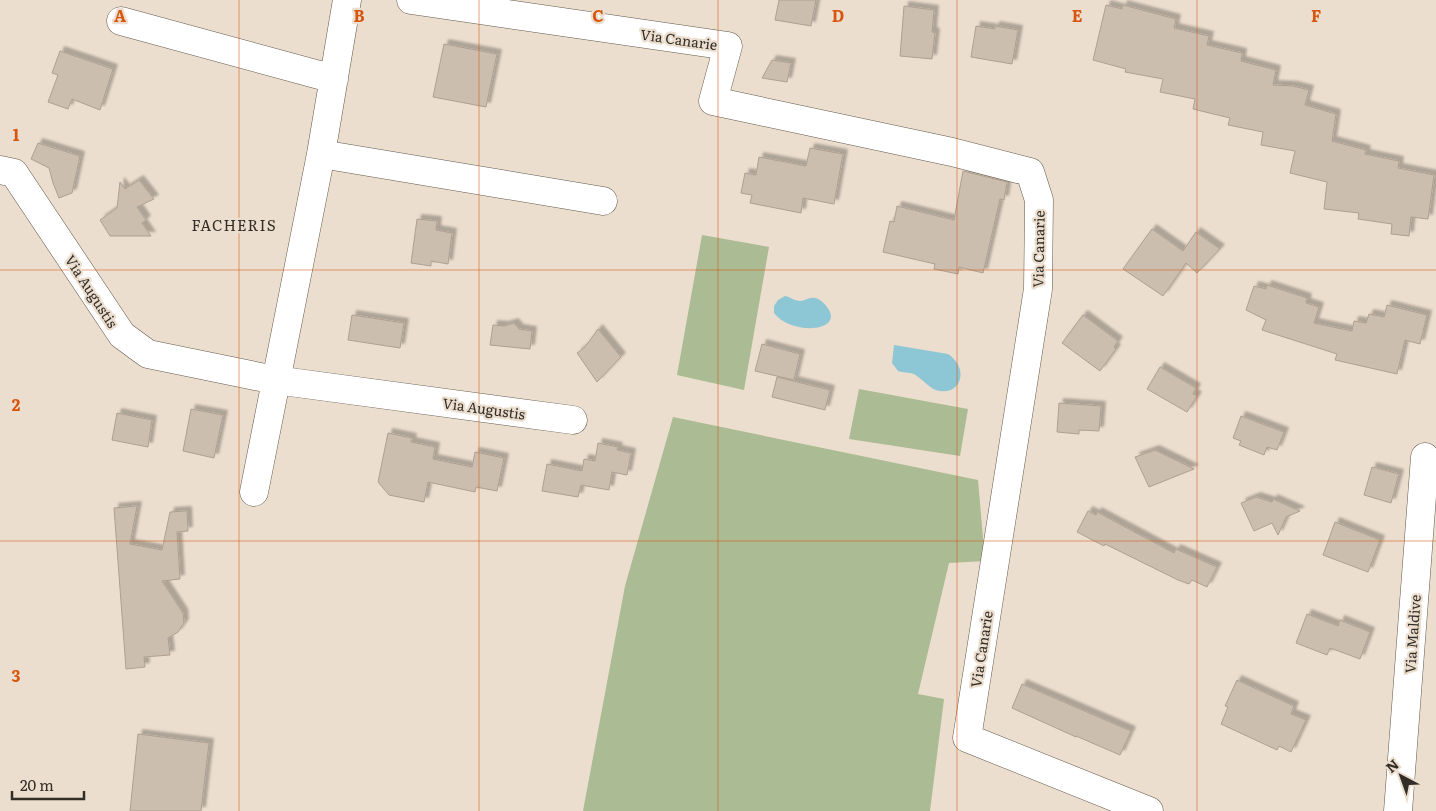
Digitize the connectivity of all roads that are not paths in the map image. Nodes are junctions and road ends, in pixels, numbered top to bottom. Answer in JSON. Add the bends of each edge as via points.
{"nodes":[{"id":1,"x":347,"y":0,"type":"edge"},
{"id":2,"x":411,"y":0,"type":"edge"},
{"id":3,"x":121,"y":21,"type":"dead end"},
{"id":4,"x":334,"y":79,"type":"junction"},
{"id":5,"x":321,"y":154,"type":"junction"},
{"id":6,"x":0,"y":170,"type":"edge"},
{"id":7,"x":603,"y":201,"type":"dead end"},
{"id":8,"x":275,"y":380,"type":"junction"},
{"id":9,"x":573,"y":420,"type":"dead end"},
{"id":10,"x":1425,"y":457,"type":"dead end"},
{"id":11,"x":254,"y":492,"type":"dead end"},
{"id":12,"x":1149,"y":811,"type":"edge"},
{"id":13,"x":1398,"y":811,"type":"edge"}],
"edges":[{"from":1,"to":4,"type":"street"},
{"from":2,"to":12,"type":"street","name":"Via Canarie","via":[[728,46],[713,101],[1030,172],[1039,200],[1038,288],[967,738]]},
{"from":3,"to":4,"type":"street"},
{"from":4,"to":5,"type":"street"},
{"from":5,"to":7,"type":"street"},
{"from":5,"to":8,"type":"street"},
{"from":6,"to":8,"type":"street","name":"Via Augustis","via":[[14,172],[122,335],[148,354]]},
{"from":8,"to":9,"type":"street","name":"Via Augustis"},
{"from":8,"to":11,"type":"street"},
{"from":10,"to":13,"type":"street","name":"Via Maldive"}]}
